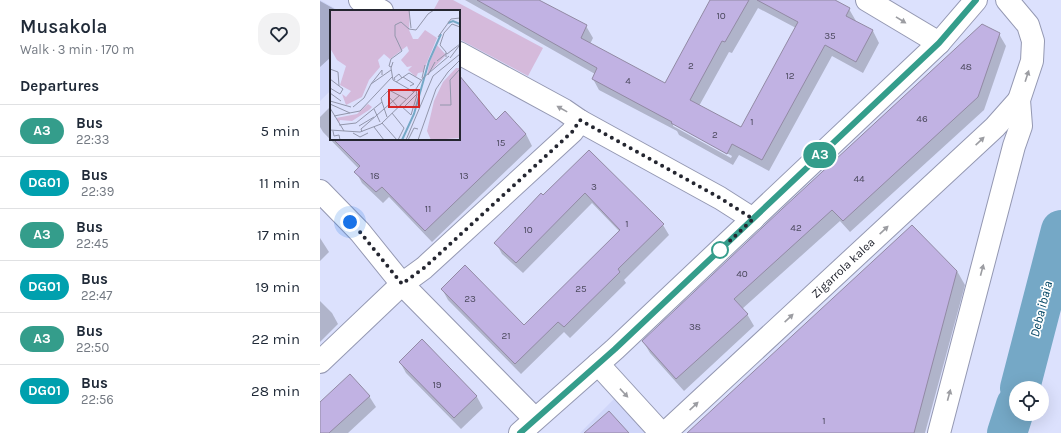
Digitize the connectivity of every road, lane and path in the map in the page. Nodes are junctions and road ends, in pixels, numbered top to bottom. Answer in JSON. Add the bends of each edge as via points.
{"nodes":[{"id":1,"x":360,"y":0,"type":"edge"},
{"id":2,"x":868,"y":0,"type":"edge"},
{"id":3,"x":976,"y":0,"type":"edge"},
{"id":4,"x":1007,"y":0,"type":"edge"},
{"id":5,"x":380,"y":10,"type":"edge"},
{"id":6,"x":939,"y":43,"type":"junction"},
{"id":7,"x":460,"y":54,"type":"edge"},
{"id":8,"x":1019,"y":100,"type":"junction"},
{"id":9,"x":580,"y":120,"type":"junction"},
{"id":10,"x":320,"y":191,"type":"edge"},
{"id":11,"x":753,"y":219,"type":"junction"},
{"id":12,"x":402,"y":284,"type":"junction"},
{"id":13,"x":320,"y":362,"type":"edge"},
{"id":14,"x":598,"y":364,"type":"junction"},
{"id":15,"x":528,"y":426,"type":"edge"},
{"id":16,"x":661,"y":433,"type":"edge"},
{"id":17,"x":665,"y":433,"type":"edge"},
{"id":18,"x":939,"y":433,"type":"edge"}],
"edges":[{"from":1,"to":5,"type":"street"},
{"from":2,"to":6,"type":"street","one_way":true},
{"from":3,"to":6,"type":"street"},
{"from":8,"to":4,"type":"street","name":"Zigarrola kalea","one_way":true,"via":[[1032,61],[1033,41],[1028,25]]},
{"from":6,"to":11,"type":"street"},
{"from":9,"to":7,"type":"street","one_way":true},
{"from":17,"to":8,"type":"street","name":"Zigarrola kalea","one_way":true,"via":[[996,127]]},
{"from":18,"to":8,"type":"street","name":"Zigarrola kalea","one_way":true,"via":[[1021,126]]},
{"from":9,"to":11,"type":"street"},
{"from":9,"to":12,"type":"street","via":[[572,132],[424,268]]},
{"from":10,"to":12,"type":"street","via":[[360,232]]},
{"from":11,"to":14,"type":"street"},
{"from":12,"to":13,"type":"street"},
{"from":12,"to":15,"type":"street"},
{"from":14,"to":15,"type":"street"},
{"from":14,"to":16,"type":"street","one_way":true}]}
